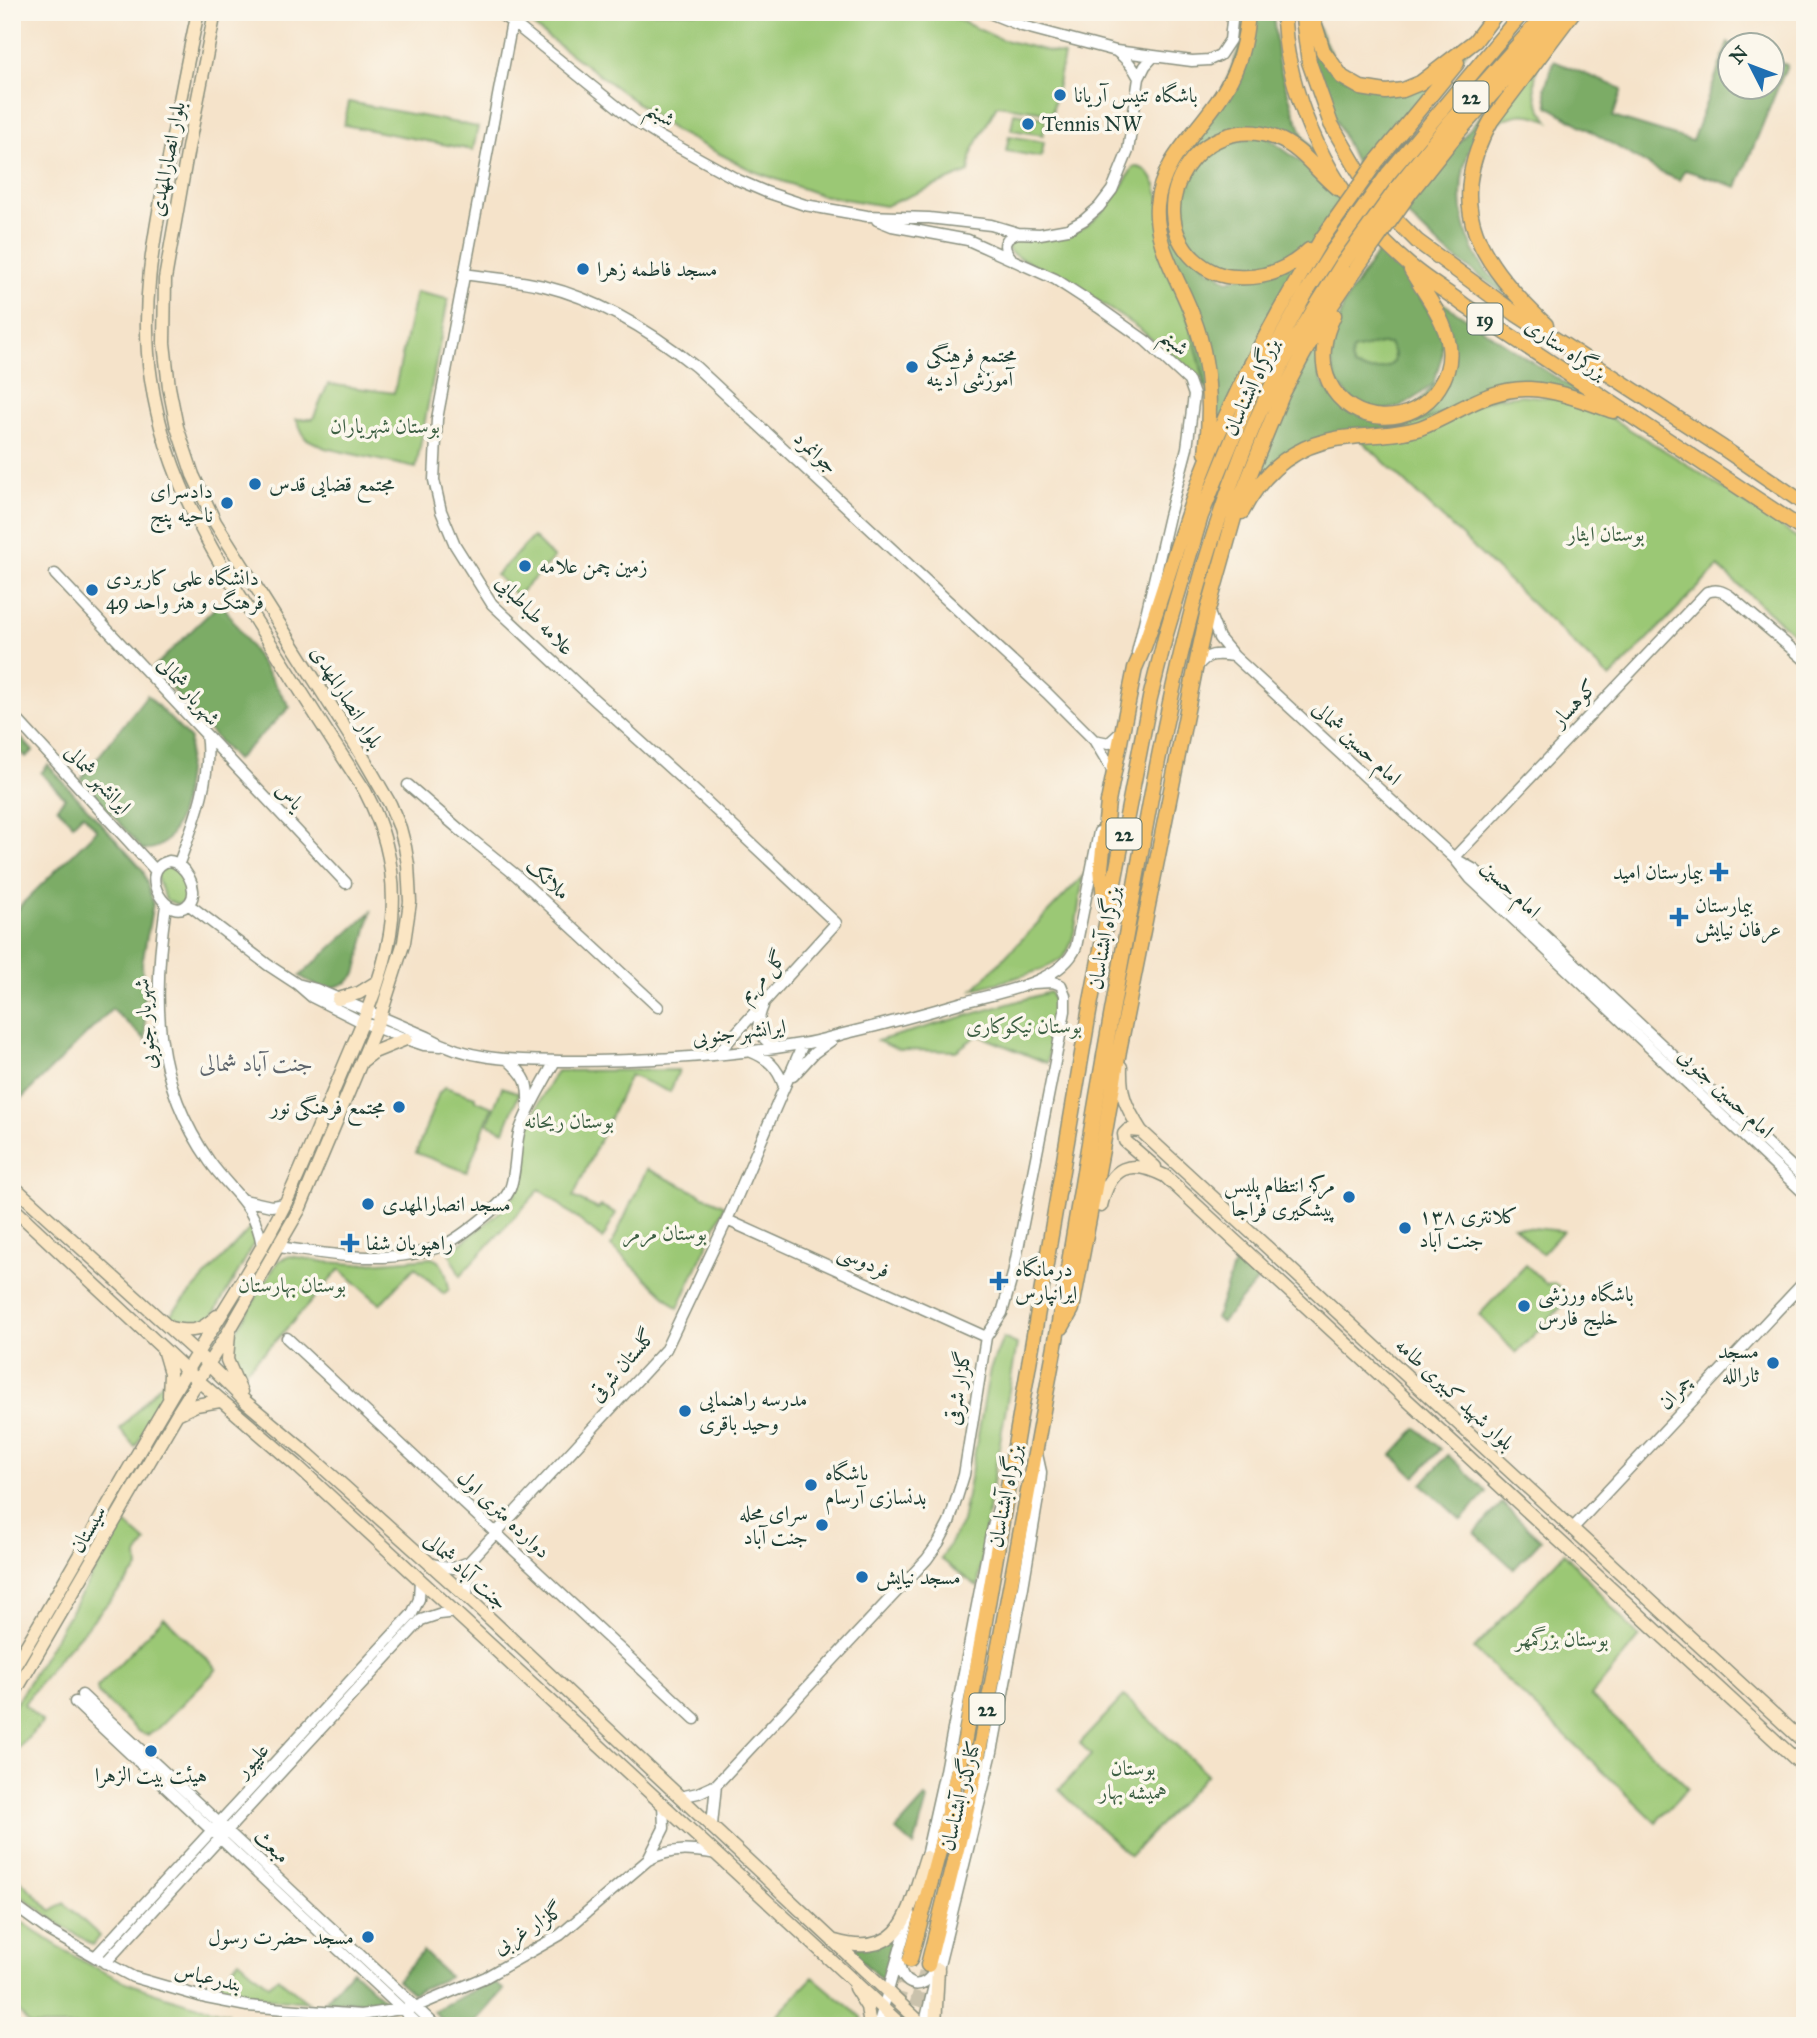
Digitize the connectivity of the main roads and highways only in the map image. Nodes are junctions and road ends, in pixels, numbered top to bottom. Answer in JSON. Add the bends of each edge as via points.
{"nodes":[{"id":1,"x":198,"y":12,"type":"edge"},
{"id":2,"x":215,"y":12,"type":"edge"},
{"id":3,"x":1248,"y":12,"type":"edge"},
{"id":4,"x":1283,"y":12,"type":"edge"},
{"id":5,"x":1302,"y":12,"type":"edge"},
{"id":6,"x":1311,"y":12,"type":"edge"},
{"id":7,"x":1499,"y":12,"type":"edge"},
{"id":8,"x":1522,"y":12,"type":"edge"},
{"id":9,"x":1546,"y":12,"type":"edge"},
{"id":10,"x":1566,"y":12,"type":"edge"},
{"id":11,"x":1573,"y":12,"type":"edge"},
{"id":12,"x":1475,"y":41,"type":"junction"},
{"id":13,"x":1404,"y":190,"type":"junction"},
{"id":14,"x":1346,"y":195,"type":"junction"},
{"id":15,"x":1321,"y":240,"type":"junction"},
{"id":16,"x":1409,"y":265,"type":"junction"},
{"id":17,"x":1350,"y":266,"type":"junction"},
{"id":18,"x":1570,"y":347,"type":"junction"},
{"id":19,"x":1633,"y":418,"type":"junction"},
{"id":20,"x":1203,"y":472,"type":"junction"},
{"id":21,"x":1805,"y":504,"type":"edge"},
{"id":22,"x":1805,"y":531,"type":"edge"},
{"id":23,"x":1228,"y":538,"type":"junction"},
{"id":24,"x":1107,"y":922,"type":"junction"},
{"id":25,"x":378,"y":980,"type":"junction"},
{"id":26,"x":338,"y":999,"type":"road end"},
{"id":27,"x":406,"y":1039,"type":"road end"},
{"id":28,"x":1119,"y":1051,"type":"junction"},
{"id":29,"x":361,"y":1062,"type":"junction"},
{"id":30,"x":1141,"y":1131,"type":"junction"},
{"id":31,"x":1165,"y":1176,"type":"junction"},
{"id":32,"x":12,"y":1185,"type":"edge"},
{"id":33,"x":1101,"y":1206,"type":"joint"},
{"id":34,"x":12,"y":1207,"type":"edge"},
{"id":35,"x":226,"y":1308,"type":"junction"},
{"id":36,"x":1072,"y":1309,"type":"junction"},
{"id":37,"x":168,"y":1328,"type":"junction"},
{"id":38,"x":229,"y":1331,"type":"junction"},
{"id":39,"x":1056,"y":1338,"type":"junction"},
{"id":40,"x":162,"y":1345,"type":"junction"},
{"id":41,"x":197,"y":1353,"type":"junction"},
{"id":42,"x":208,"y":1364,"type":"junction"},
{"id":43,"x":186,"y":1370,"type":"junction"},
{"id":44,"x":198,"y":1380,"type":"junction"},
{"id":45,"x":169,"y":1398,"type":"junction"},
{"id":46,"x":220,"y":1401,"type":"junction"},
{"id":47,"x":246,"y":1402,"type":"junction"},
{"id":48,"x":177,"y":1414,"type":"junction"},
{"id":49,"x":1541,"y":1502,"type":"junction"},
{"id":50,"x":1531,"y":1514,"type":"junction"},
{"id":51,"x":12,"y":1670,"type":"edge"},
{"id":52,"x":12,"y":1697,"type":"edge"},
{"id":53,"x":1805,"y":1744,"type":"edge"},
{"id":54,"x":1805,"y":1768,"type":"edge"},
{"id":55,"x":926,"y":1857,"type":"road end"},
{"id":56,"x":801,"y":1910,"type":"junction"},
{"id":57,"x":790,"y":1921,"type":"junction"},
{"id":58,"x":833,"y":1940,"type":"junction"},
{"id":59,"x":904,"y":1958,"type":"tunnel mouth"},
{"id":60,"x":836,"y":1963,"type":"junction"},
{"id":61,"x":935,"y":1965,"type":"joint"},
{"id":62,"x":12,"y":2018,"type":"edge"},
{"id":63,"x":18,"y":2026,"type":"edge"},
{"id":64,"x":870,"y":2026,"type":"edge"},
{"id":65,"x":902,"y":2026,"type":"edge"},
{"id":66,"x":924,"y":2026,"type":"edge"},
{"id":67,"x":935,"y":2026,"type":"edge"}],
"edges":[{"from":1,"to":25,"type":"main road","name":"بلوار انصارالمهدی","via":[[151,258],[150,379],[169,457],[200,530],[365,791],[380,823],[393,901],[390,936]]},
{"from":2,"to":29,"type":"main road","name":"بلوار انصارالمهدی","via":[[165,279],[169,387],[185,453],[215,522],[380,785],[400,828],[410,902],[404,942]]},
{"from":3,"to":20,"type":"highway","via":[[1227,88],[1166,171],[1157,210],[1161,237],[1205,358],[1210,406]]},
{"from":4,"to":14,"type":"highway","name":"بزرگراه ستاری","number":"19","via":[[1288,58],[1302,109],[1321,154]]},
{"from":5,"to":18,"type":"highway","name":"بزرگراه ستاری","number":"19","via":[[1310,62],[1331,124],[1357,172],[1390,214],[1433,254]]},
{"from":6,"to":12,"type":"highway","via":[[1331,65],[1342,77],[1373,91],[1403,90],[1420,83]]},
{"from":7,"to":12,"type":"highway"},
{"from":8,"to":24,"type":"highway","name":"بزرگراه آبشناسان","number":"22","bridge":true,"via":[[1388,174],[1332,252],[1255,384],[1201,516],[1166,634]]},
{"from":9,"to":13,"type":"highway","name":"بزرگراه آبشناسان","number":"22","via":[[1450,122]]},
{"from":10,"to":13,"type":"highway"},
{"from":11,"to":18,"type":"highway","via":[[1490,121],[1468,189],[1474,232],[1488,260],[1531,311]]},
{"from":12,"to":15,"type":"highway","bridge":true,"via":[[1377,161]]},
{"from":13,"to":17,"type":"highway","name":"بزرگراه آبشناسان","number":"22","bridge":true},
{"from":14,"to":15,"type":"highway","via":[[1289,145],[1252,133],[1216,139],[1192,158],[1182,174],[1175,194],[1177,230],[1184,247],[1209,271],[1232,277],[1267,275],[1287,268]]},
{"from":14,"to":16,"type":"highway","name":"بزرگراه ستاری","number":"19"},
{"from":15,"to":20,"type":"highway","via":[[1266,332]]},
{"from":16,"to":17,"type":"highway","via":[[1441,322],[1449,361],[1441,384],[1426,403],[1406,415],[1386,418],[1351,407],[1329,383],[1326,371],[1323,357],[1330,323]]},
{"from":16,"to":19,"type":"highway","name":"بزرگراه ستاری","number":"19"},
{"from":17,"to":23,"type":"highway","via":[[1282,395]]},
{"from":17,"to":39,"type":"highway","name":"بزرگراه آبشناسان","number":"22","via":[[1291,347],[1269,390],[1218,521],[1188,623],[1141,848]]},
{"from":18,"to":21,"type":"highway","name":"بزرگراه ستاری","number":"19"},
{"from":19,"to":22,"type":"highway","name":"بزرگراه ستاری","number":"19"},
{"from":19,"to":23,"type":"highway","via":[[1558,394],[1507,390],[1417,429],[1315,443],[1269,472]]},
{"from":20,"to":24,"type":"highway","via":[[1135,668],[1121,732],[1101,868]]},
{"from":23,"to":28,"type":"highway","via":[[1195,670]]},
{"from":24,"to":59,"type":"highway","name":"بزرگراه آبشناسان","number":"22","via":[[965,1738],[940,1849]]},
{"from":25,"to":26,"type":"main road","via":[[359,993]]},
{"from":25,"to":35,"type":"main road","name":"بلوار انصارالمهدی","via":[[285,1204]]},
{"from":27,"to":29,"type":"main road"},
{"from":28,"to":30,"type":"main road","name":"بلوار شهید کبیری طامه","via":[[1122,1097]]},
{"from":28,"to":36,"type":"highway"},
{"from":29,"to":38,"type":"main road","name":"بلوار انصارالمهدی","via":[[299,1210]]},
{"from":30,"to":31,"type":"main road","via":[[1128,1130],[1125,1141]]},
{"from":30,"to":49,"type":"main road","name":"بلوار شهید کبیری طامه"},
{"from":31,"to":33,"type":"main road","name":"بلوار شهید کبیری طامه","via":[[1144,1167],[1121,1170],[1109,1182]]},
{"from":31,"to":50,"type":"main road","name":"بلوار شهید کبیری طامه"},
{"from":32,"to":37,"type":"main road","name":"جنت آباد شمالی"},
{"from":33,"to":36,"type":"highway","via":[[1086,1282]]},
{"from":34,"to":40,"type":"main road","name":"جنت آباد شمالی"},
{"from":35,"to":37,"type":"main road","via":[[192,1332]]},
{"from":35,"to":41,"type":"main road","name":"بلوار انصارالمهدی"},
{"from":36,"to":39,"type":"highway"},
{"from":37,"to":41,"type":"main road","name":"جنت آباد شمالی"},
{"from":38,"to":42,"type":"main road","name":"بلوار انصارالمهدی"},
{"from":38,"to":47,"type":"main road","via":[[227,1360]]},
{"from":39,"to":61,"type":"highway","name":"بزرگراه آبشناسان","number":"22"},
{"from":40,"to":43,"type":"main road","name":"جنت آباد شمالی"},
{"from":40,"to":45,"type":"main road","via":[[170,1373]]},
{"from":41,"to":42,"type":"main road","name":"جنت آباد شمالی"},
{"from":41,"to":43,"type":"main road","name":"بلوار انصارالمهدی"},
{"from":42,"to":44,"type":"main road","name":"بلوار انصارالمهدی"},
{"from":42,"to":47,"type":"main road","name":"جنت آباد شمالی"},
{"from":43,"to":44,"type":"main road","name":"جنت آباد شمالی"},
{"from":43,"to":45,"type":"main road","name":"سیستان"},
{"from":44,"to":46,"type":"main road","name":"جنت آباد شمالی"},
{"from":44,"to":48,"type":"main road","name":"سیستان"},
{"from":45,"to":51,"type":"main road","name":"سیستان"},
{"from":46,"to":48,"type":"main road"},
{"from":46,"to":57,"type":"main road","name":"جنت آباد شمالی","via":[[261,1433]]},
{"from":47,"to":56,"type":"main road","name":"جنت آباد شمالی","via":[[467,1597]]},
{"from":48,"to":52,"type":"main road","name":"سیستان"},
{"from":49,"to":50,"type":"main road","via":[[1540,1511]]},
{"from":49,"to":53,"type":"main road","name":"بلوار شهید کبیری طامه"},
{"from":50,"to":54,"type":"main road","name":"بلوار شهید کبیری طامه"},
{"from":55,"to":58,"type":"main road","via":[[901,1925],[890,1938],[863,1947]]},
{"from":56,"to":57,"type":"main road","via":[[800,1918]]},
{"from":56,"to":58,"type":"main road","name":"جنت آباد شمالی"},
{"from":57,"to":60,"type":"main road","name":"جنت آباد شمالی"},
{"from":58,"to":66,"type":"main road","name":"جنت آباد شمالی"},
{"from":60,"to":64,"type":"main road","via":[[860,1994]]},
{"from":60,"to":65,"type":"main road","name":"جنت آباد شمالی"},
{"from":61,"to":67,"type":"main road"},
{"from":62,"to":63,"type":"highway"}]}
